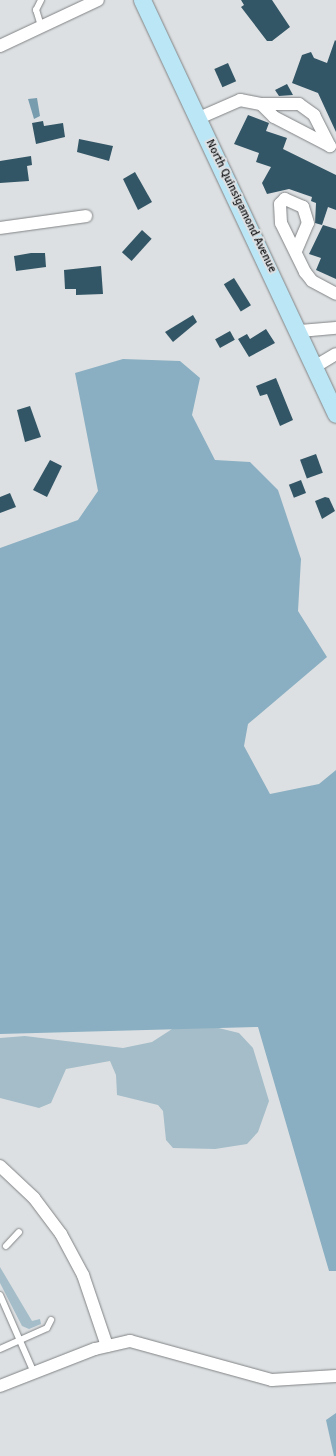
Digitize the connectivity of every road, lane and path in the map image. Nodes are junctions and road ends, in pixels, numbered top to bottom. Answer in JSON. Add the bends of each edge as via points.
{"nodes":[{"id":1,"x":41,"y":0,"type":"edge"},
{"id":2,"x":98,"y":0,"type":"edge"},
{"id":3,"x":142,"y":0,"type":"edge"},
{"id":4,"x":82,"y":3,"type":"edge"},
{"id":5,"x":41,"y":26,"type":"junction"},
{"id":6,"x":0,"y":46,"type":"edge"},
{"id":7,"x":261,"y":104,"type":"junction"},
{"id":8,"x":198,"y":118,"type":"junction"},
{"id":9,"x":333,"y":150,"type":"edge"},
{"id":10,"x":86,"y":216,"type":"dead end"},
{"id":11,"x":0,"y":228,"type":"edge"},
{"id":12,"x":296,"y":251,"type":"dead end"},
{"id":13,"x":336,"y":294,"type":"edge"},
{"id":14,"x":336,"y":328,"type":"edge"},
{"id":15,"x":300,"y":331,"type":"junction"},
{"id":16,"x":336,"y":354,"type":"edge"},
{"id":17,"x":316,"y":366,"type":"junction"},
{"id":18,"x":336,"y":414,"type":"edge"},
{"id":19,"x":0,"y":1166,"type":"edge"},
{"id":20,"x":19,"y":1232,"type":"dead end"},
{"id":21,"x":6,"y":1246,"type":"dead end"},
{"id":22,"x":0,"y":1295,"type":"edge"},
{"id":23,"x":51,"y":1320,"type":"dead end"},
{"id":24,"x":22,"y":1342,"type":"junction"},
{"id":25,"x":107,"y":1346,"type":"junction"},
{"id":26,"x":0,"y":1349,"type":"edge"},
{"id":27,"x":34,"y":1373,"type":"junction"},
{"id":28,"x":336,"y":1376,"type":"edge"},
{"id":29,"x":0,"y":1386,"type":"edge"}],
"edges":[{"from":1,"to":5,"type":"lane","via":[[36,10]]},
{"from":2,"to":4,"type":"street"},
{"from":3,"to":8,"type":"main road","name":"North Quinsigamond Avenue"},
{"from":4,"to":5,"type":"street"},
{"from":5,"to":6,"type":"street"},
{"from":7,"to":8,"type":"street","via":[[240,100]]},
{"from":7,"to":9,"type":"street","via":[[274,117]]},
{"from":7,"to":9,"type":"street","via":[[295,103],[304,107],[320,125]]},
{"from":8,"to":15,"type":"main road","name":"North Quinsigamond Avenue"},
{"from":10,"to":11,"type":"street"},
{"from":12,"to":13,"type":"street","via":[[312,281]]},
{"from":14,"to":15,"type":"street"},
{"from":15,"to":17,"type":"main road","name":"North Quinsigamond Avenue"},
{"from":16,"to":17,"type":"street"},
{"from":17,"to":18,"type":"main road","name":"North Quinsigamond Avenue"},
{"from":19,"to":25,"type":"street","via":[[34,1198],[61,1234],[83,1275]]},
{"from":20,"to":21,"type":"lane"},
{"from":22,"to":24,"type":"lane"},
{"from":23,"to":24,"type":"lane","via":[[47,1328]]},
{"from":24,"to":26,"type":"lane"},
{"from":24,"to":27,"type":"lane"},
{"from":25,"to":27,"type":"street"},
{"from":25,"to":28,"type":"street","via":[[142,1343],[272,1380]]},
{"from":27,"to":29,"type":"street"}]}
